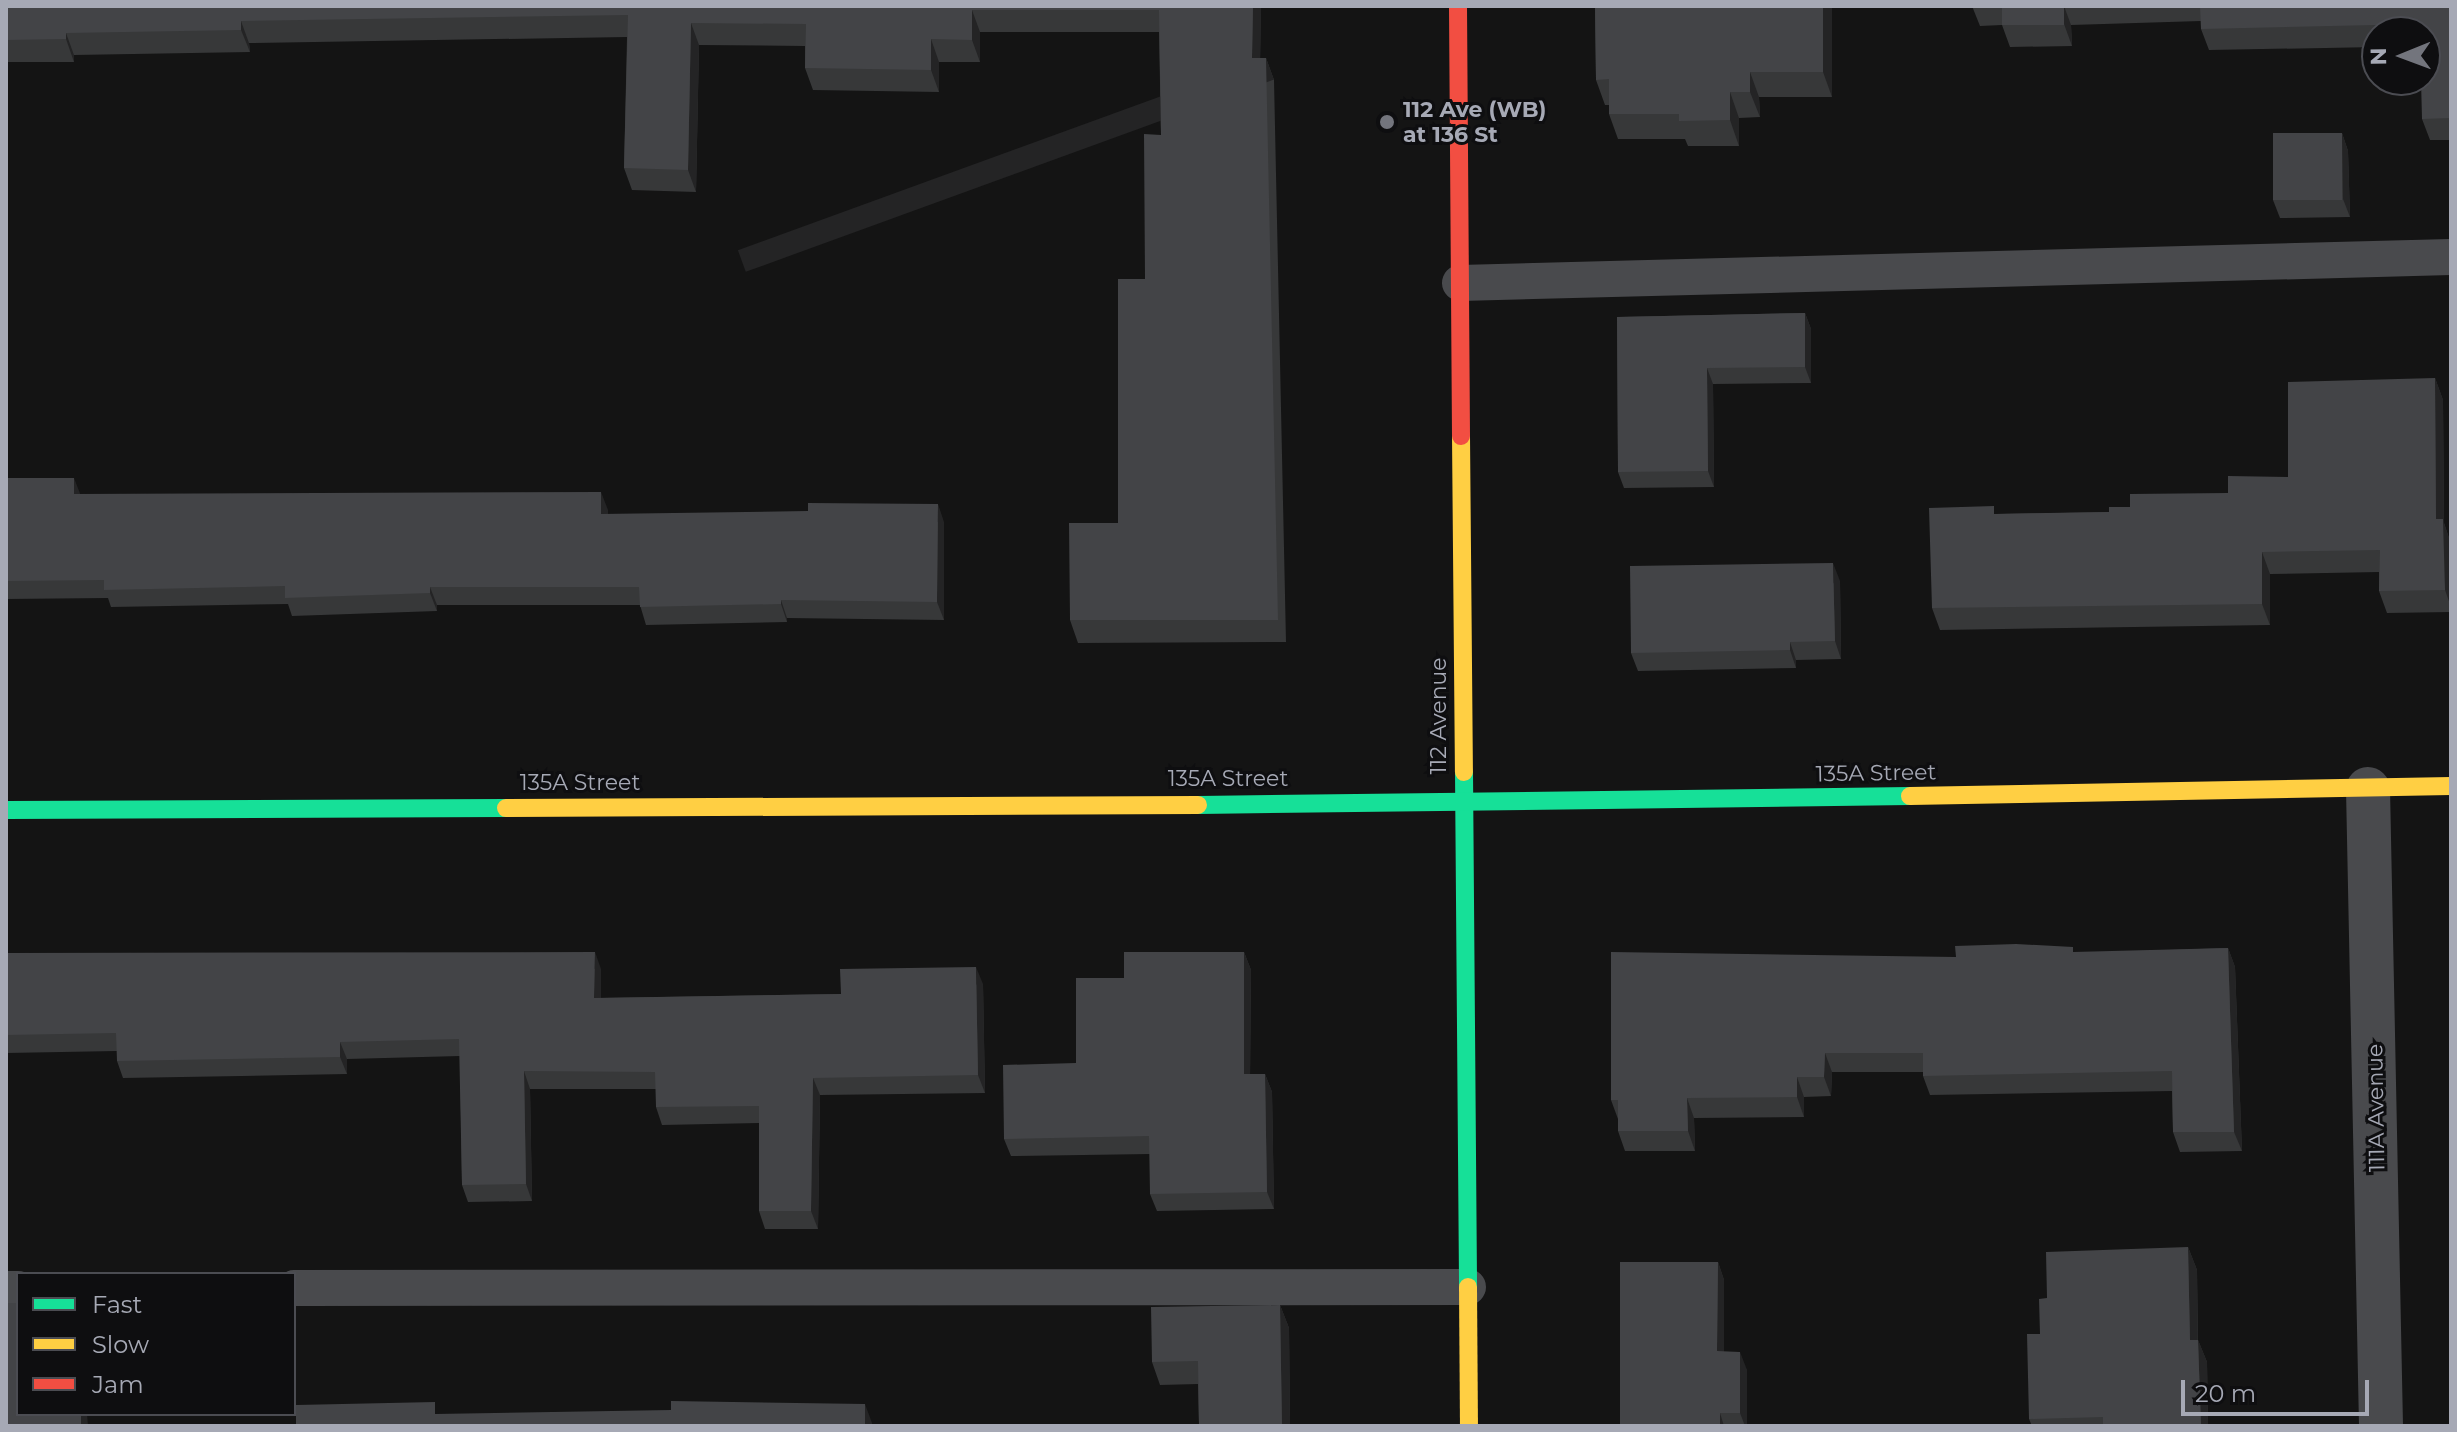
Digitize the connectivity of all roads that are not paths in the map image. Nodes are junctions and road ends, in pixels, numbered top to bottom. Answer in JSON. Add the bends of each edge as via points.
{"nodes":[{"id":1,"x":1458,"y":6,"type":"edge"},
{"id":2,"x":2451,"y":257,"type":"edge"},
{"id":3,"x":1460,"y":283,"type":"junction"},
{"id":4,"x":2451,"y":786,"type":"edge"},
{"id":5,"x":2368,"y":789,"type":"junction"},
{"id":6,"x":1463,"y":804,"type":"junction"},
{"id":7,"x":6,"y":810,"type":"edge"},
{"id":8,"x":1468,"y":1287,"type":"junction"},
{"id":9,"x":296,"y":1288,"type":"edge"},
{"id":10,"x":1469,"y":1426,"type":"edge"},
{"id":11,"x":2381,"y":1426,"type":"edge"}],
"edges":[{"from":1,"to":3,"type":"street","name":"112 Avenue"},
{"from":2,"to":3,"type":"lane"},
{"from":3,"to":6,"type":"street","name":"112 Avenue"},
{"from":4,"to":5,"type":"street","name":"135A Street"},
{"from":5,"to":6,"type":"street","name":"135A Street"},
{"from":5,"to":11,"type":"street","name":"111A Avenue"},
{"from":6,"to":7,"type":"street","name":"135A Street"},
{"from":6,"to":8,"type":"street","name":"112 Avenue"},
{"from":8,"to":9,"type":"lane"},
{"from":8,"to":10,"type":"street","name":"112 Avenue"}]}
